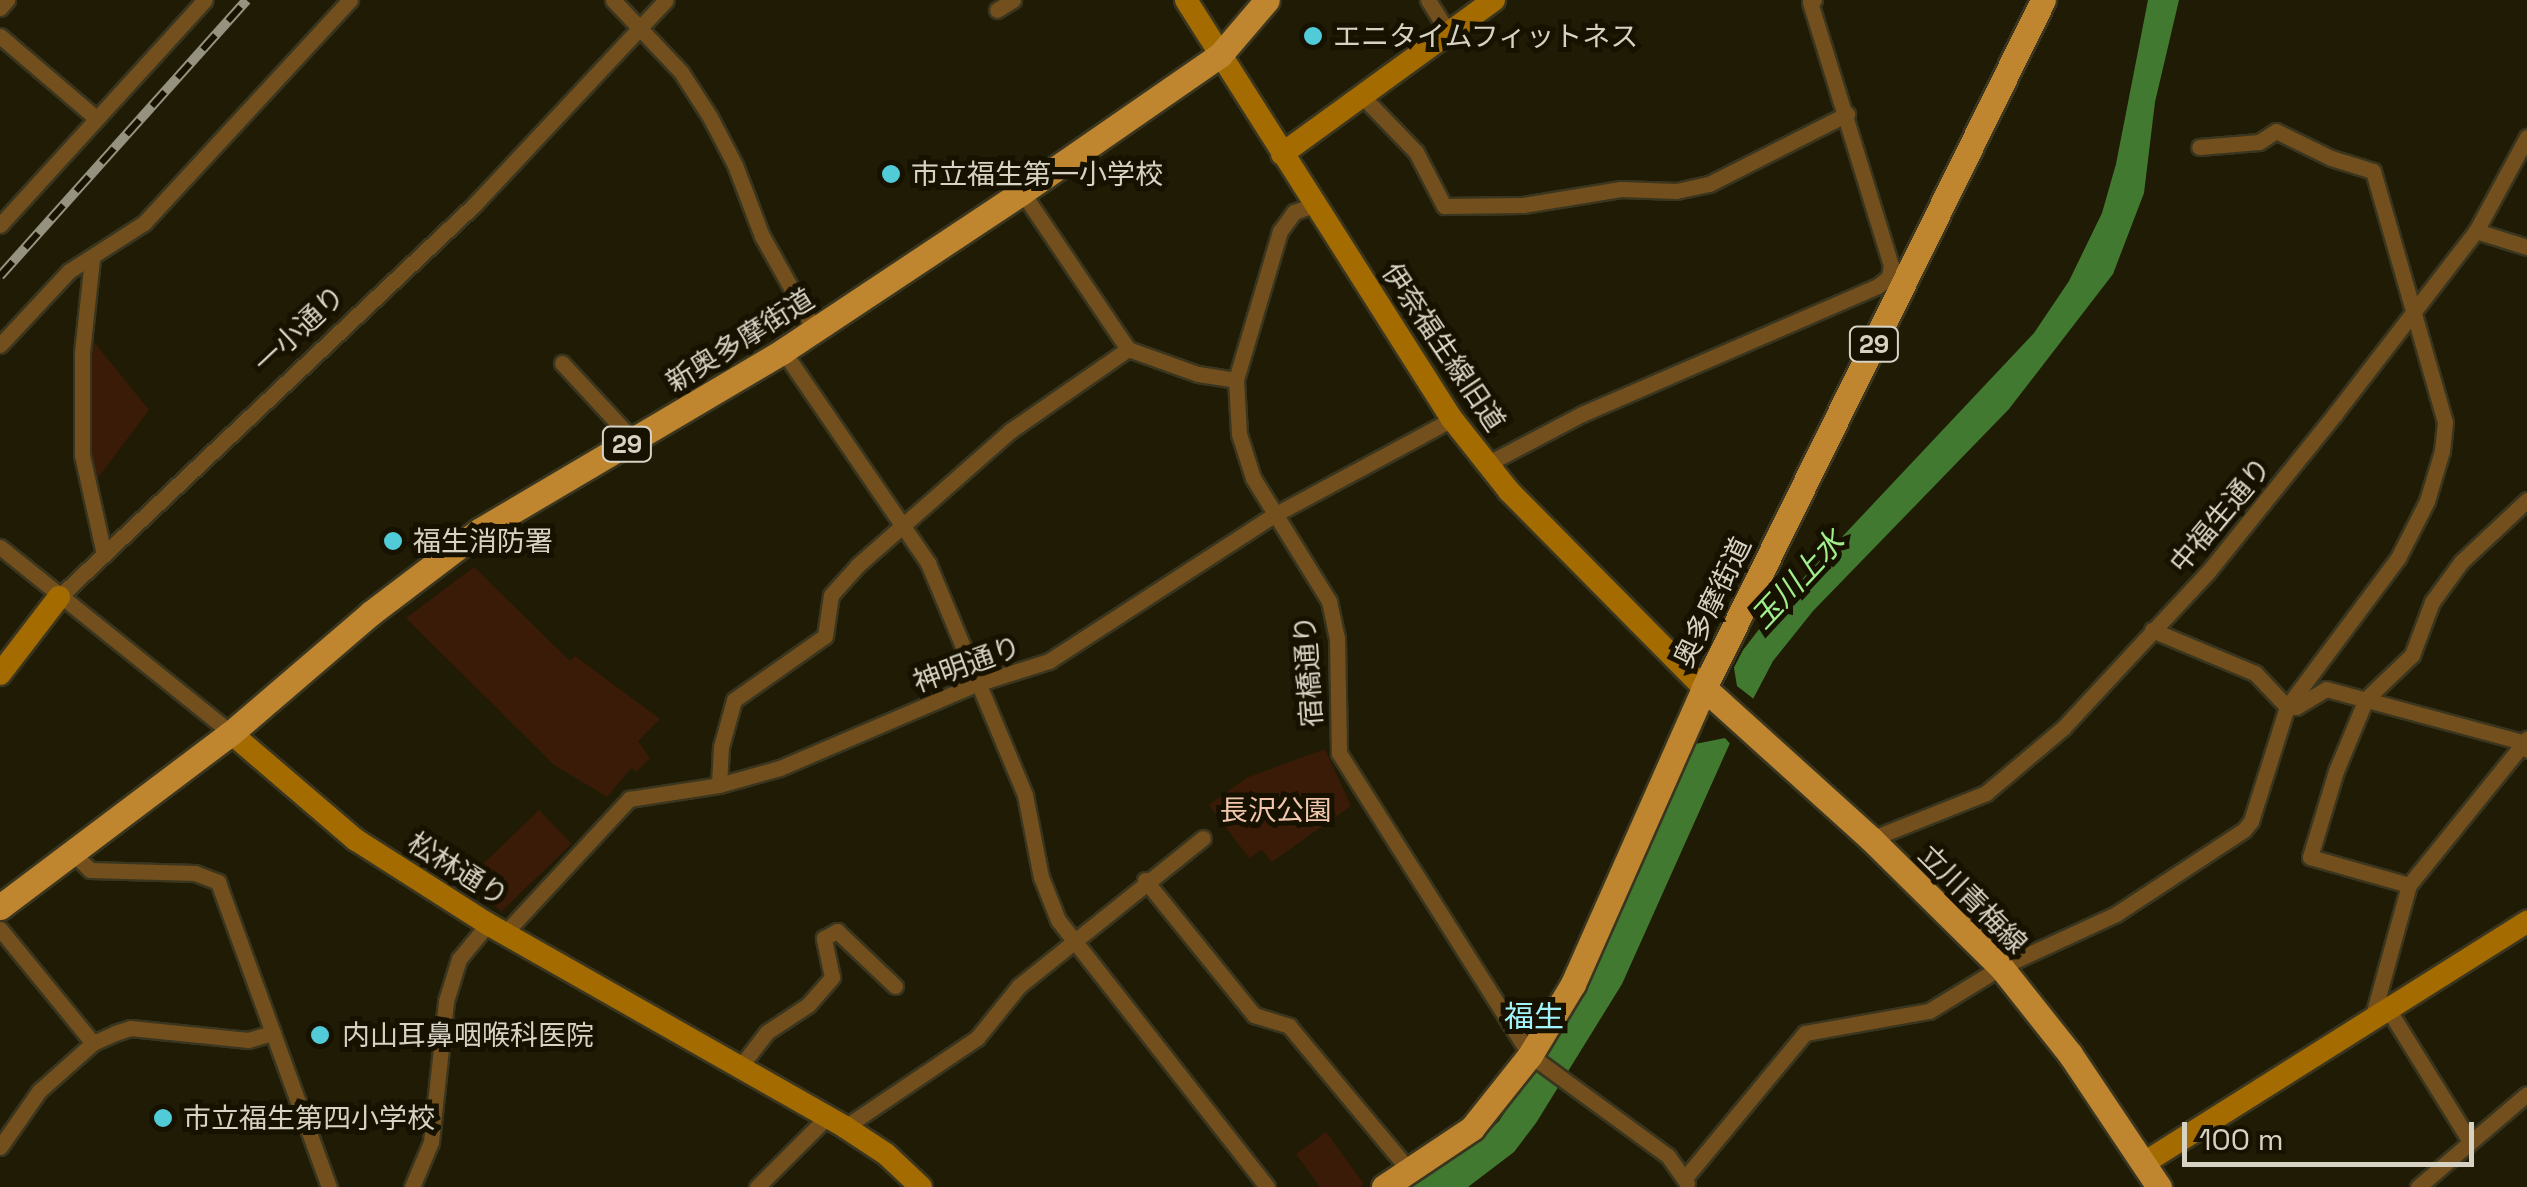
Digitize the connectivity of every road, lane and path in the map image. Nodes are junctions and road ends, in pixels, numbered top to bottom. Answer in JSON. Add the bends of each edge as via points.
{"nodes":[{"id":1,"x":7,"y":0,"type":"edge"},
{"id":2,"x":205,"y":0,"type":"edge"},
{"id":3,"x":350,"y":0,"type":"edge"},
{"id":4,"x":614,"y":0,"type":"edge"},
{"id":5,"x":666,"y":0,"type":"edge"},
{"id":6,"x":1013,"y":0,"type":"edge"},
{"id":7,"x":1186,"y":0,"type":"edge"},
{"id":8,"x":1266,"y":0,"type":"edge"},
{"id":9,"x":1428,"y":0,"type":"edge"},
{"id":10,"x":1494,"y":0,"type":"edge"},
{"id":11,"x":1814,"y":0,"type":"edge"},
{"id":12,"x":2043,"y":0,"type":"edge"},
{"id":13,"x":0,"y":8,"type":"edge"},
{"id":14,"x":997,"y":10,"type":"dead end"},
{"id":15,"x":640,"y":25,"type":"junction"},
{"id":16,"x":1450,"y":34,"type":"junction"},
{"id":17,"x":0,"y":36,"type":"edge"},
{"id":18,"x":1220,"y":54,"type":"junction"},
{"id":19,"x":1364,"y":98,"type":"junction"},
{"id":20,"x":1847,"y":114,"type":"junction"},
{"id":21,"x":94,"y":117,"type":"junction"},
{"id":22,"x":2527,"y":137,"type":"edge"},
{"id":23,"x":2199,"y":146,"type":"dead end"},
{"id":24,"x":1282,"y":154,"type":"junction"},
{"id":25,"x":1022,"y":192,"type":"junction"},
{"id":26,"x":1314,"y":205,"type":"junction"},
{"id":27,"x":0,"y":225,"type":"edge"},
{"id":28,"x":2476,"y":231,"type":"junction"},
{"id":29,"x":2527,"y":247,"type":"edge"},
{"id":30,"x":92,"y":259,"type":"junction"},
{"id":31,"x":1896,"y":281,"type":"junction"},
{"id":32,"x":2414,"y":313,"type":"junction"},
{"id":33,"x":815,"y":330,"type":"junction"},
{"id":34,"x":0,"y":345,"type":"edge"},
{"id":35,"x":1128,"y":349,"type":"junction"},
{"id":36,"x":783,"y":351,"type":"junction"},
{"id":37,"x":562,"y":363,"type":"dead end"},
{"id":38,"x":1236,"y":380,"type":"junction"},
{"id":39,"x":1452,"y":419,"type":"junction"},
{"id":40,"x":633,"y":440,"type":"junction"},
{"id":41,"x":1487,"y":464,"type":"junction"},
{"id":42,"x":2527,"y":500,"type":"edge"},
{"id":43,"x":1274,"y":515,"type":"junction"},
{"id":44,"x":902,"y":526,"type":"junction"},
{"id":45,"x":0,"y":547,"type":"edge"},
{"id":46,"x":104,"y":554,"type":"junction"},
{"id":47,"x":59,"y":597,"type":"junction"},
{"id":48,"x":2152,"y":630,"type":"junction"},
{"id":49,"x":0,"y":674,"type":"edge"},
{"id":50,"x":976,"y":684,"type":"junction"},
{"id":51,"x":1707,"y":691,"type":"junction"},
{"id":52,"x":2366,"y":699,"type":"junction"},
{"id":53,"x":2287,"y":707,"type":"junction"},
{"id":54,"x":232,"y":733,"type":"junction"},
{"id":55,"x":2525,"y":744,"type":"edge"},
{"id":56,"x":719,"y":785,"type":"junction"},
{"id":57,"x":1203,"y":838,"type":"dead end"},
{"id":58,"x":1871,"y":839,"type":"junction"},
{"id":59,"x":72,"y":852,"type":"junction"},
{"id":60,"x":1146,"y":880,"type":"junction"},
{"id":61,"x":2409,"y":885,"type":"junction"},
{"id":62,"x":1,"y":910,"type":"edge"},
{"id":63,"x":2527,"y":922,"type":"edge"},
{"id":64,"x":497,"y":928,"type":"junction"},
{"id":65,"x":1073,"y":940,"type":"junction"},
{"id":66,"x":2001,"y":968,"type":"junction"},
{"id":67,"x":896,"y":986,"type":"dead end"},
{"id":68,"x":2380,"y":1014,"type":"junction"},
{"id":69,"x":274,"y":1034,"type":"junction"},
{"id":70,"x":93,"y":1043,"type":"junction"},
{"id":71,"x":1532,"y":1058,"type":"junction"},
{"id":72,"x":740,"y":1067,"type":"junction"},
{"id":73,"x":2527,"y":1094,"type":"edge"},
{"id":74,"x":836,"y":1123,"type":"junction"},
{"id":75,"x":2470,"y":1140,"type":"junction"},
{"id":76,"x":0,"y":1147,"type":"edge"},
{"id":77,"x":2144,"y":1163,"type":"junction"},
{"id":78,"x":1409,"y":1170,"type":"junction"},
{"id":79,"x":1687,"y":1182,"type":"edge"},
{"id":80,"x":329,"y":1187,"type":"edge"},
{"id":81,"x":412,"y":1187,"type":"edge"},
{"id":82,"x":757,"y":1187,"type":"edge"},
{"id":83,"x":921,"y":1187,"type":"edge"},
{"id":84,"x":1267,"y":1187,"type":"edge"},
{"id":85,"x":1384,"y":1187,"type":"edge"},
{"id":86,"x":2160,"y":1187,"type":"edge"},
{"id":87,"x":2418,"y":1187,"type":"edge"}],
"edges":[{"from":1,"to":13,"type":"street"},
{"from":2,"to":21,"type":"street"},
{"from":3,"to":30,"type":"street","via":[[144,223]]},
{"from":4,"to":15,"type":"street"},
{"from":5,"to":15,"type":"street","name":"一小通り"},
{"from":6,"to":14,"type":"street"},
{"from":7,"to":18,"type":"street","name":"伊奈福生線旧道"},
{"from":8,"to":18,"type":"main road","name":"新奥多摩街道","number":"29"},
{"from":9,"to":16,"type":"street"},
{"from":10,"to":16,"type":"street"},
{"from":11,"to":20,"type":"street"},
{"from":12,"to":31,"type":"main road","name":"奥多摩街道","number":"29"},
{"from":15,"to":33,"type":"street","via":[[682,72],[710,118],[762,236]]},
{"from":15,"to":46,"type":"street","name":"一小通り","via":[[475,204]]},
{"from":16,"to":19,"type":"street"},
{"from":17,"to":21,"type":"street"},
{"from":18,"to":24,"type":"street","name":"伊奈福生線旧道"},
{"from":18,"to":25,"type":"main road","name":"新奥多摩街道","number":"29"},
{"from":19,"to":20,"type":"street","via":[[1416,152],[1444,206],[1522,205],[1709,184]]},
{"from":19,"to":24,"type":"street"},
{"from":20,"to":31,"type":"street"},
{"from":21,"to":27,"type":"street"},
{"from":22,"to":28,"type":"street","name":"中福生通り"},
{"from":23,"to":32,"type":"street","via":[[2258,142],[2276,131],[2373,171]]},
{"from":24,"to":26,"type":"street","name":"伊奈福生線旧道"},
{"from":25,"to":33,"type":"main road","name":"新奥多摩街道","number":"29"},
{"from":25,"to":35,"type":"street"},
{"from":26,"to":38,"type":"street","name":"宿橋通り","via":[[1294,212],[1280,231]]},
{"from":26,"to":39,"type":"street","name":"伊奈福生線旧道"},
{"from":28,"to":29,"type":"street"},
{"from":28,"to":32,"type":"street","name":"中福生通り"},
{"from":30,"to":34,"type":"street","via":[[69,271]]},
{"from":30,"to":46,"type":"street","via":[[80,422]]},
{"from":31,"to":41,"type":"street","via":[[1570,420]]},
{"from":31,"to":51,"type":"main road","name":"奥多摩街道","number":"29"},
{"from":32,"to":48,"type":"street","name":"中福生通り","via":[[2208,572]]},
{"from":32,"to":53,"type":"street","via":[[2445,422],[2427,501],[2398,558]]},
{"from":33,"to":36,"type":"main road","name":"新奥多摩街道","number":"29"},
{"from":35,"to":38,"type":"street"},
{"from":35,"to":44,"type":"street","via":[[1010,431]]},
{"from":36,"to":40,"type":"main road","name":"新奥多摩街道","number":"29"},
{"from":36,"to":44,"type":"street"},
{"from":37,"to":40,"type":"street"},
{"from":38,"to":43,"type":"street","name":"宿橋通り","via":[[1239,434]]},
{"from":39,"to":41,"type":"street","name":"伊奈福生線旧道"},
{"from":39,"to":43,"type":"street","name":"神明通り"},
{"from":40,"to":54,"type":"main road","name":"新奥多摩街道","number":"29","via":[[479,531]]},
{"from":41,"to":51,"type":"street","name":"伊奈福生線旧道"},
{"from":42,"to":52,"type":"street","via":[[2461,562],[2432,602],[2412,654]]},
{"from":43,"to":50,"type":"street","name":"神明通り","via":[[1050,662]]},
{"from":43,"to":71,"type":"street","name":"宿橋通り","via":[[1328,601],[1336,638],[1340,753]]},
{"from":44,"to":50,"type":"street","via":[[928,563]]},
{"from":44,"to":56,"type":"street","via":[[831,595],[824,636],[734,700]]},
{"from":45,"to":47,"type":"street","name":"松林通り"},
{"from":46,"to":47,"type":"street","name":"一小通り"},
{"from":47,"to":49,"type":"street","name":"一小通り"},
{"from":47,"to":54,"type":"street","name":"松林通り"},
{"from":48,"to":53,"type":"street","via":[[2255,673]]},
{"from":48,"to":58,"type":"street","name":"中福生通り","via":[[2062,728],[1986,793]]},
{"from":50,"to":56,"type":"street","name":"神明通り","via":[[780,768]]},
{"from":50,"to":65,"type":"street","via":[[1025,795],[1047,899]]},
{"from":51,"to":58,"type":"main road","name":"立川青梅線"},
{"from":51,"to":71,"type":"main road","name":"奥多摩街道","number":"29","via":[[1573,984]]},
{"from":52,"to":53,"type":"street","via":[[2326,689]]},
{"from":52,"to":55,"type":"street"},
{"from":52,"to":61,"type":"street","via":[[2310,857]]},
{"from":53,"to":66,"type":"street","via":[[2244,830],[2116,914]]},
{"from":54,"to":59,"type":"main road","name":"新奥多摩街道","number":"29"},
{"from":54,"to":64,"type":"street","name":"松林通り","via":[[356,840]]},
{"from":55,"to":61,"type":"street"},
{"from":56,"to":64,"type":"street","name":"神明通り","via":[[629,799]]},
{"from":57,"to":60,"type":"street"},
{"from":58,"to":66,"type":"main road","name":"立川青梅線"},
{"from":59,"to":62,"type":"main road","name":"新奥多摩街道","number":"29"},
{"from":59,"to":69,"type":"street","via":[[90,870],[195,873],[218,882]]},
{"from":60,"to":65,"type":"street"},
{"from":60,"to":78,"type":"street","via":[[1254,1015],[1288,1026]]},
{"from":61,"to":68,"type":"street"},
{"from":62,"to":70,"type":"street"},
{"from":63,"to":68,"type":"street"},
{"from":64,"to":72,"type":"street","name":"松林通り"},
{"from":64,"to":81,"type":"street","name":"神明通り","via":[[459,958],[446,1001],[431,1142]]},
{"from":65,"to":74,"type":"street","via":[[1019,986],[977,1038]]},
{"from":65,"to":84,"type":"street"},
{"from":66,"to":77,"type":"main road","name":"立川青梅線"},
{"from":66,"to":79,"type":"street","via":[[1929,1011],[1805,1034]]},
{"from":67,"to":72,"type":"street","via":[[837,931],[824,938],[832,977],[808,1004],[767,1032]]},
{"from":68,"to":75,"type":"street"},
{"from":68,"to":77,"type":"street"},
{"from":69,"to":70,"type":"street","via":[[248,1040],[130,1028]]},
{"from":69,"to":80,"type":"street"},
{"from":70,"to":76,"type":"street","via":[[38,1091]]},
{"from":71,"to":78,"type":"main road","name":"奥多摩街道","number":"29","via":[[1472,1128]]},
{"from":71,"to":79,"type":"street","via":[[1668,1156]]},
{"from":72,"to":74,"type":"street","name":"松林通り"},
{"from":73,"to":75,"type":"street"},
{"from":74,"to":82,"type":"street"},
{"from":74,"to":83,"type":"street","name":"松林通り","via":[[886,1154]]},
{"from":75,"to":87,"type":"street"},
{"from":77,"to":86,"type":"main road","name":"立川青梅線"},
{"from":78,"to":85,"type":"main road","name":"奥多摩街道","number":"29"}]}
